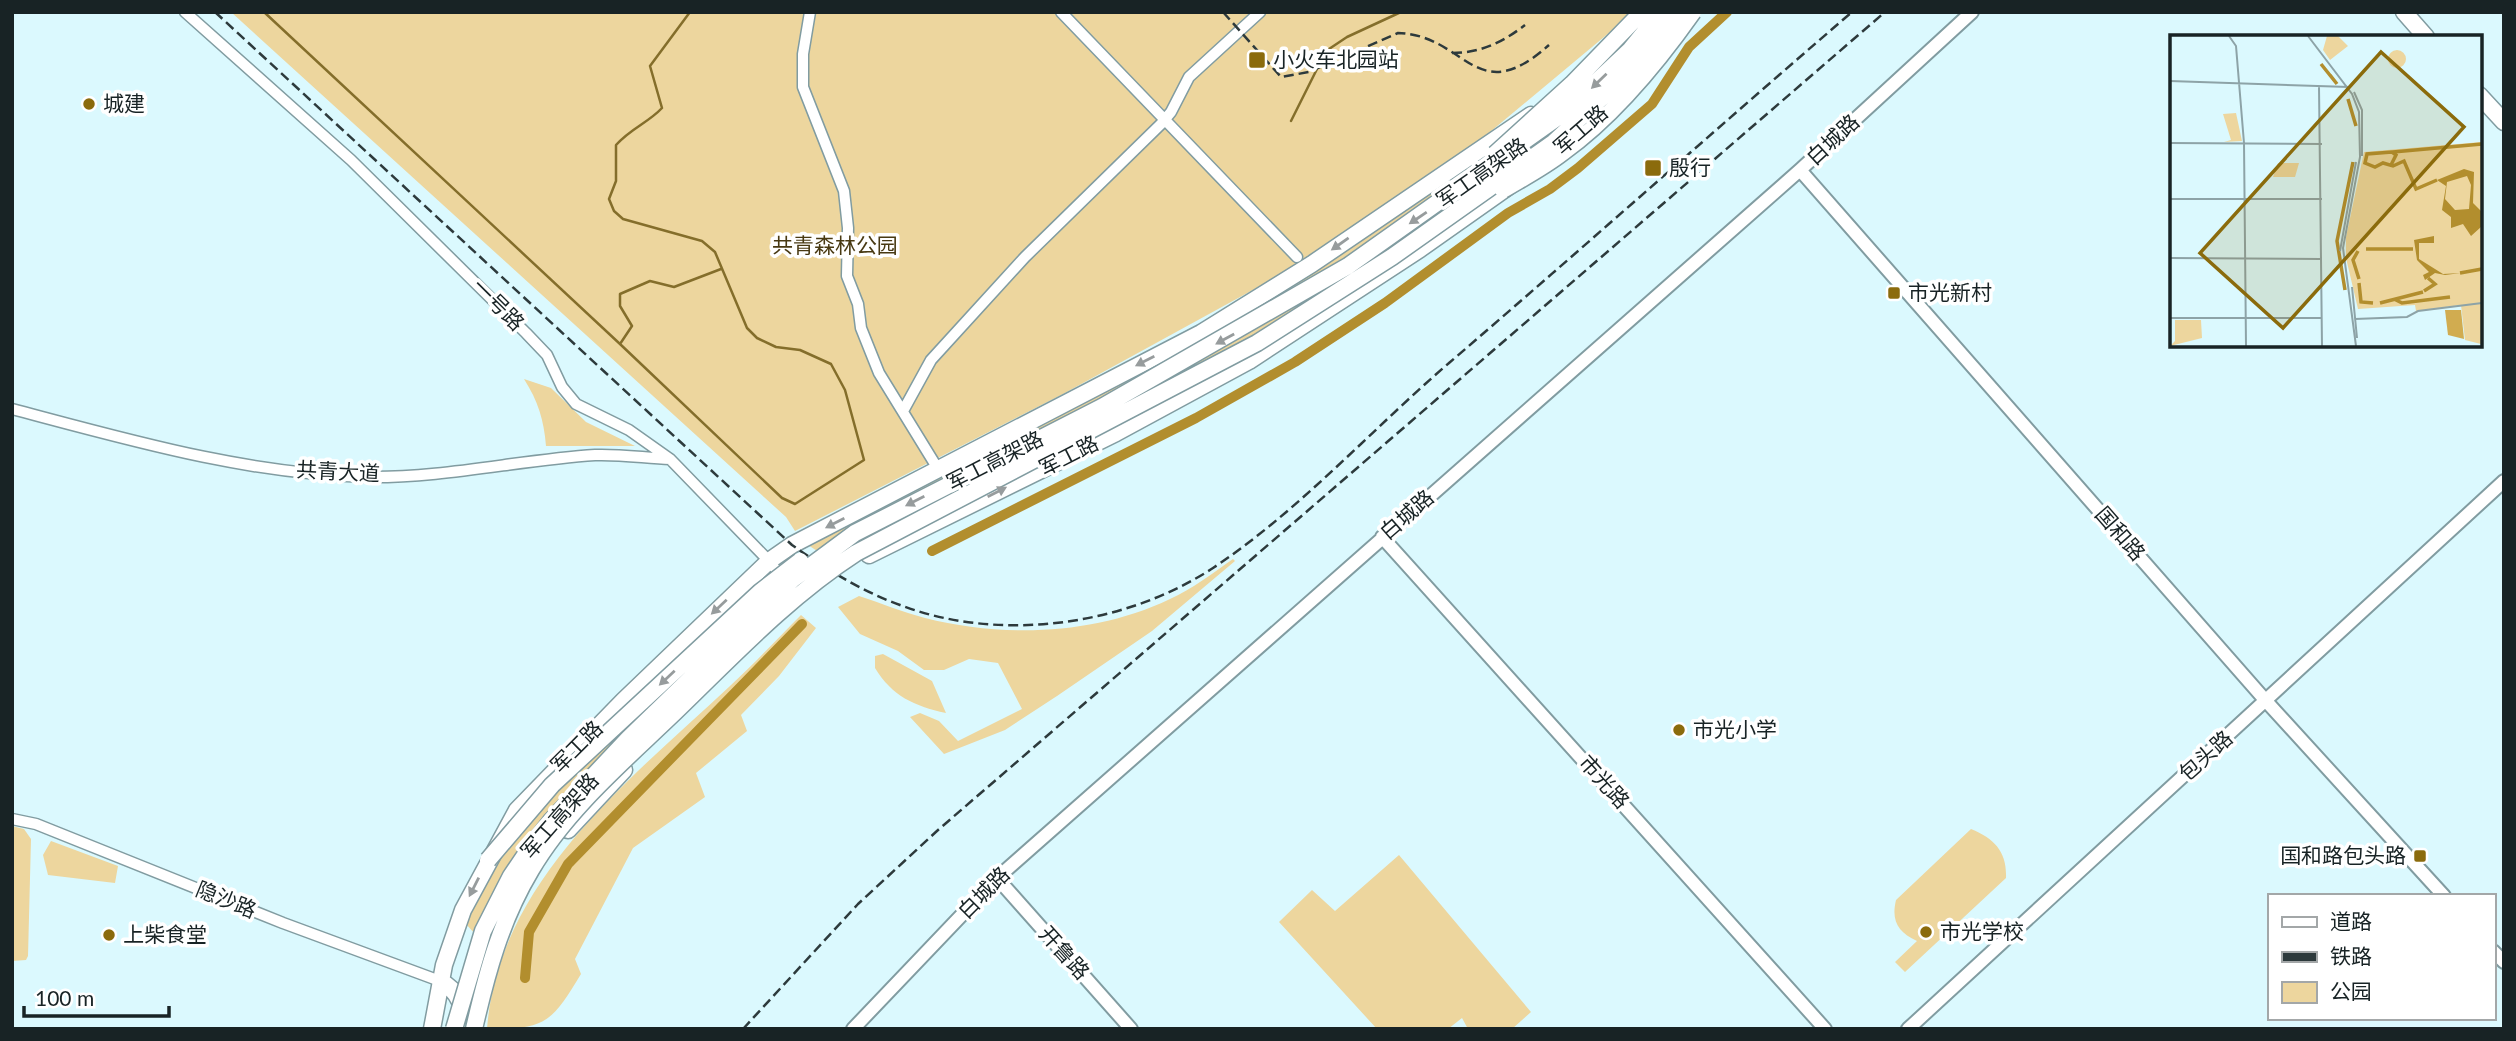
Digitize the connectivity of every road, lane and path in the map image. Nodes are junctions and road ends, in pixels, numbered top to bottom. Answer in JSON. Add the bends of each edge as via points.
{"nodes":[{"id":1,"x":185,"y":12,"type":"edge"},
{"id":2,"x":810,"y":12,"type":"edge"},
{"id":3,"x":1061,"y":12,"type":"edge"},
{"id":4,"x":1260,"y":12,"type":"edge"},
{"id":5,"x":1642,"y":12,"type":"edge"},
{"id":6,"x":1648,"y":12,"type":"edge"},
{"id":7,"x":1661,"y":12,"type":"edge"},
{"id":8,"x":1679,"y":12,"type":"edge"},
{"id":9,"x":1692,"y":12,"type":"edge"},
{"id":10,"x":1972,"y":12,"type":"edge"},
{"id":11,"x":2404,"y":12,"type":"edge"},
{"id":12,"x":2424,"y":35,"type":"edge"},
{"id":13,"x":2481,"y":97,"type":"edge"},
{"id":14,"x":1166,"y":119,"type":"junction"},
{"id":15,"x":2504,"y":122,"type":"edge"},
{"id":16,"x":1800,"y":170,"type":"junction"},
{"id":17,"x":1450,"y":196,"type":"junction"},
{"id":18,"x":1428,"y":232,"type":"junction"},
{"id":19,"x":1297,"y":257,"type":"dead end"},
{"id":20,"x":12,"y":409,"type":"edge"},
{"id":21,"x":903,"y":411,"type":"junction"},
{"id":22,"x":670,"y":459,"type":"junction"},
{"id":23,"x":938,"y":469,"type":"junction"},
{"id":24,"x":2504,"y":481,"type":"edge"},
{"id":25,"x":855,"y":533,"type":"junction"},
{"id":26,"x":1382,"y":537,"type":"junction"},
{"id":27,"x":769,"y":561,"type":"junction"},
{"id":28,"x":800,"y":599,"type":"junction"},
{"id":29,"x":2266,"y":701,"type":"junction"},
{"id":30,"x":12,"y":819,"type":"edge"},
{"id":31,"x":488,"y":860,"type":"junction"},
{"id":32,"x":997,"y":878,"type":"junction"},
{"id":33,"x":2442,"y":894,"type":"edge"},
{"id":34,"x":457,"y":925,"type":"junction"},
{"id":35,"x":490,"y":943,"type":"junction"},
{"id":36,"x":440,"y":981,"type":"junction"},
{"id":37,"x":432,"y":1029,"type":"edge"},
{"id":38,"x":454,"y":1029,"type":"edge"},
{"id":39,"x":469,"y":1029,"type":"edge"},
{"id":40,"x":853,"y":1029,"type":"edge"},
{"id":41,"x":1131,"y":1029,"type":"edge"},
{"id":42,"x":1825,"y":1029,"type":"edge"},
{"id":43,"x":1908,"y":1029,"type":"edge"}],
"edges":[{"from":1,"to":22,"type":"street","name":"一号路","via":[[351,160],[526,332],[547,355],[576,404],[629,429]]},
{"from":2,"to":21,"type":"street","via":[[803,87],[844,191],[847,276],[879,373]]},
{"from":3,"to":14,"type":"street"},
{"from":4,"to":14,"type":"street","via":[[1189,77]]},
{"from":5,"to":17,"type":"main road","bridge":true,"via":[[1572,85]]},
{"from":6,"to":23,"type":"main road","name":"军工路","one_way":true,"via":[[1568,89],[1312,264],[1201,333]]},
{"from":7,"to":17,"type":"main road","name":"军工高架路","one_way":true,"bridge":true,"via":[[1630,51],[1570,108]]},
{"from":8,"to":18,"type":"main road","name":"军工高架路","bridge":true,"via":[[1597,106]]},
{"from":9,"to":18,"type":"main road","bridge":true,"via":[[1666,51],[1564,153]]},
{"from":28,"to":9,"type":"main road","name":"军工路","one_way":true,"via":[[875,551],[1116,433],[1249,361],[1340,303],[1549,158],[1631,84]]},
{"from":10,"to":16,"type":"street","name":"白城路"},
{"from":11,"to":12,"type":"main road"},
{"from":13,"to":15,"type":"main road"},
{"from":14,"to":19,"type":"street"},
{"from":14,"to":21,"type":"street","via":[[1025,257],[931,360]]},
{"from":16,"to":26,"type":"street","name":"白城路"},
{"from":16,"to":29,"type":"street","name":"国和路"},
{"from":17,"to":25,"type":"main road","name":"军工高架路","one_way":true,"bridge":true,"via":[[1348,266],[1245,328]]},
{"from":18,"to":39,"type":"main road","name":"军工高架路","bridge":true,"via":[[1257,343],[856,553],[800,594],[612,773],[561,829],[532,868],[499,932]]},
{"from":20,"to":22,"type":"street","name":"共青大道","via":[[249,466],[368,477],[597,455]]},
{"from":21,"to":23,"type":"street"},
{"from":22,"to":27,"type":"street","name":"一号路"},
{"from":23,"to":27,"type":"main road","name":"军工路","one_way":true},
{"from":24,"to":29,"type":"street","name":"包头路"},
{"from":25,"to":31,"type":"main road","one_way":true,"bridge":true,"via":[[814,552],[760,592],[552,785]]},
{"from":25,"to":38,"type":"main road","name":"军工高架路","bridge":true,"via":[[764,606],[551,821],[510,876],[483,931]]},
{"from":26,"to":32,"type":"street","name":"白城路"},
{"from":26,"to":42,"type":"street","name":"市光路"},
{"from":27,"to":28,"type":"street","name":"一号路"},
{"from":27,"to":31,"type":"main road","name":"军工路","one_way":true,"via":[[556,767],[517,810]]},
{"from":28,"to":35,"type":"main road","name":"军工路","via":[[732,660],[565,832],[511,903]]},
{"from":29,"to":33,"type":"street","name":"国和路"},
{"from":29,"to":43,"type":"street","name":"包头路"},
{"from":30,"to":36,"type":"street","name":"隐沙路","via":[[36,824]]},
{"from":31,"to":34,"type":"main road","name":"军工路","one_way":true},
{"from":32,"to":40,"type":"street","name":"白城路"},
{"from":32,"to":41,"type":"street","name":"开鲁路"},
{"from":34,"to":35,"type":"main road","via":[[472,943]]},
{"from":34,"to":36,"type":"main road","name":"军工路"},
{"from":35,"to":39,"type":"main road","name":"军工路","via":[[480,968]]},
{"from":36,"to":37,"type":"main road","name":"军工路"},
{"from":36,"to":39,"type":"main road","via":[[460,1000]]}]}
